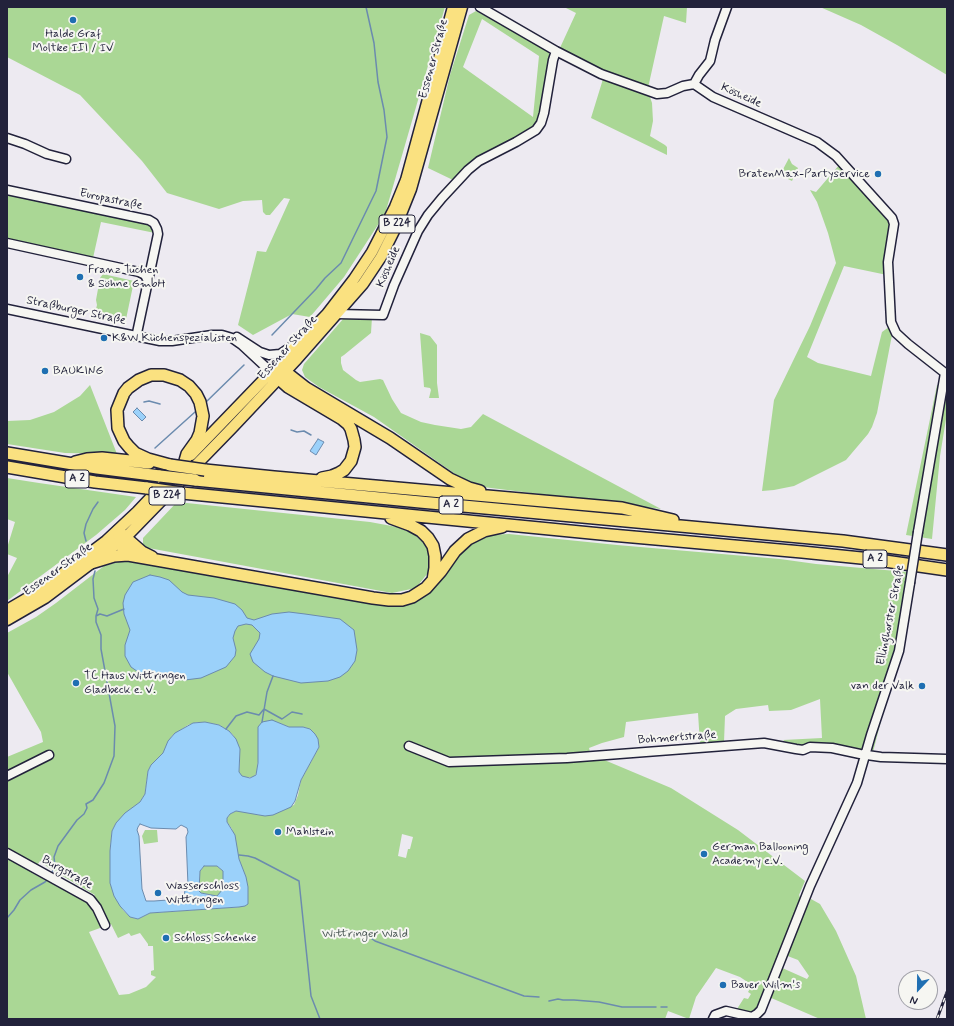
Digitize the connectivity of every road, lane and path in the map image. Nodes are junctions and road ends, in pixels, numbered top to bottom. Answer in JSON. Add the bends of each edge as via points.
{"nodes":[{"id":1,"x":453,"y":7,"type":"edge"},
{"id":2,"x":462,"y":7,"type":"edge"},
{"id":3,"x":480,"y":7,"type":"edge"},
{"id":4,"x":727,"y":7,"type":"edge"},
{"id":5,"x":556,"y":51,"type":"junction"},
{"id":6,"x":694,"y":84,"type":"junction"},
{"id":7,"x":7,"y":138,"type":"edge"},
{"id":8,"x":66,"y":159,"type":"dead end"},
{"id":9,"x":7,"y":190,"type":"edge"},
{"id":10,"x":893,"y":221,"type":"joint"},
{"id":11,"x":7,"y":244,"type":"edge"},
{"id":12,"x":148,"y":281,"type":"junction"},
{"id":13,"x":7,"y":309,"type":"edge"},
{"id":14,"x":337,"y":314,"type":"junction"},
{"id":15,"x":141,"y":337,"type":"junction"},
{"id":16,"x":198,"y":337,"type":"junction"},
{"id":17,"x":303,"y":340,"type":"junction"},
{"id":18,"x":260,"y":352,"type":"junction"},
{"id":19,"x":278,"y":372,"type":"junction"},
{"id":20,"x":7,"y":453,"type":"edge"},
{"id":21,"x":185,"y":461,"type":"junction"},
{"id":22,"x":69,"y":463,"type":"junction"},
{"id":23,"x":170,"y":465,"type":"junction"},
{"id":24,"x":7,"y":467,"type":"edge"},
{"id":25,"x":274,"y":477,"type":"junction"},
{"id":26,"x":500,"y":497,"type":"junction"},
{"id":27,"x":373,"y":512,"type":"junction"},
{"id":28,"x":512,"y":525,"type":"junction"},
{"id":29,"x":707,"y":528,"type":"junction"},
{"id":30,"x":121,"y":537,"type":"junction"},
{"id":31,"x":128,"y":555,"type":"junction"},
{"id":32,"x":947,"y":555,"type":"edge"},
{"id":33,"x":154,"y":559,"type":"junction"},
{"id":34,"x":91,"y":563,"type":"junction"},
{"id":35,"x":947,"y":570,"type":"edge"},
{"id":36,"x":433,"y":580,"type":"junction"},
{"id":37,"x":7,"y":610,"type":"edge"},
{"id":38,"x":7,"y":620,"type":"edge"},
{"id":39,"x":409,"y":746,"type":"dead end"},
{"id":40,"x":49,"y":755,"type":"dead end"},
{"id":41,"x":865,"y":755,"type":"junction"},
{"id":42,"x":947,"y":759,"type":"edge"},
{"id":43,"x":7,"y":776,"type":"edge"},
{"id":44,"x":7,"y":853,"type":"edge"},
{"id":45,"x":104,"y":925,"type":"dead end"},
{"id":46,"x":713,"y":1019,"type":"edge"}],
"edges":[{"from":1,"to":17,"type":"main road","name":"Essener Straße","number":"B 224","via":[[406,180],[396,207],[354,279]]},
{"from":2,"to":14,"type":"main road","name":"Essener Straße","number":"B 224","via":[[411,189],[395,229],[381,258]]},
{"from":3,"to":5,"type":"street"},
{"from":4,"to":6,"type":"street","via":[[710,61]]},
{"from":5,"to":6,"type":"street","via":[[601,74],[657,94]]},
{"from":5,"to":14,"type":"street","name":"Kösheide","via":[[541,123],[536,130],[479,161],[437,204],[418,231],[383,315]]},
{"from":6,"to":10,"type":"street","name":"Kösheide","via":[[713,97],[825,147],[836,156]]},
{"from":7,"to":8,"type":"street"},
{"from":9,"to":12,"type":"street","name":"Europastraße","via":[[154,223],[158,234]]},
{"from":10,"to":41,"type":"street","name":"Ellinghorster Straße","bridge":true,"via":[[888,262],[891,322],[896,332],[908,344],[945,373],[899,651]]},
{"from":11,"to":12,"type":"street","via":[[139,272],[145,275]]},
{"from":12,"to":15,"type":"street","name":"Europastraße","via":[[137,332]]},
{"from":13,"to":15,"type":"street","name":"Straßburger Straße"},
{"from":14,"to":19,"type":"main road","name":"Essener Straße","number":"B 224"},
{"from":15,"to":16,"type":"street","via":[[172,341]]},
{"from":16,"to":18,"type":"street","via":[[212,332],[225,332],[235,335]]},
{"from":16,"to":19,"type":"street","via":[[222,335],[232,338]]},
{"from":17,"to":18,"type":"street","via":[[280,354],[269,355]]},
{"from":17,"to":19,"type":"main road","name":"Essener Straße","number":"B 224"},
{"from":18,"to":19,"type":"street"},
{"from":19,"to":21,"type":"main road","name":"Essener Straße","number":"B 224"},
{"from":19,"to":25,"type":"highway","via":[[300,395],[348,424],[355,447],[351,461],[339,474],[324,478],[279,475]]},
{"from":19,"to":26,"type":"highway","via":[[390,438],[450,479]]},
{"from":19,"to":30,"type":"main road","name":"Essener Straße","number":"B 224","via":[[227,434]]},
{"from":20,"to":22,"type":"highway","number":"A 2"},
{"from":21,"to":23,"type":"highway","via":[[200,433],[203,416],[200,402],[189,386],[180,380],[164,375],[151,375],[139,380],[124,393],[117,410],[118,428],[128,447],[135,453]]},
{"from":21,"to":30,"type":"main road","name":"Essener Straße","number":"B 224"},
{"from":22,"to":23,"type":"highway","via":[[102,458]]},
{"from":22,"to":29,"type":"highway","number":"A 2","bridge":true,"via":[[195,480]]},
{"from":23,"to":25,"type":"highway","bridge":true},
{"from":24,"to":27,"type":"highway","number":"A 2","bridge":true,"via":[[182,493]]},
{"from":25,"to":26,"type":"highway"},
{"from":26,"to":29,"type":"highway","via":[[622,508]]},
{"from":27,"to":28,"type":"highway","number":"A 2"},
{"from":27,"to":36,"type":"highway","via":[[410,525],[428,538],[435,556]]},
{"from":28,"to":35,"type":"highway","number":"A 2","via":[[871,559]]},
{"from":28,"to":36,"type":"highway","via":[[484,531],[468,539],[454,551],[442,571]]},
{"from":29,"to":32,"type":"highway","number":"A 2","via":[[843,541]]},
{"from":30,"to":31,"type":"highway","via":[[124,551]]},
{"from":30,"to":33,"type":"highway"},
{"from":30,"to":34,"type":"main road","name":"Essener Straße","number":"B 224"},
{"from":30,"to":37,"type":"main road","name":"Essener Straße","number":"B 224"},
{"from":31,"to":33,"type":"highway"},
{"from":31,"to":34,"type":"highway"},
{"from":33,"to":36,"type":"highway","via":[[389,600],[412,597]]},
{"from":34,"to":38,"type":"main road","name":"Essener Straße","number":"B 224","via":[[45,598]]},
{"from":39,"to":41,"type":"street","name":"Bohmertstraße","via":[[449,762],[574,758],[764,743],[796,750],[810,747],[832,748]]},
{"from":40,"to":43,"type":"street"},
{"from":41,"to":42,"type":"street","name":"Bohmertstraße"},
{"from":41,"to":46,"type":"street","name":"Ellinghorster Straße","via":[[857,783],[810,886],[761,1010],[752,1017],[726,1011]]},
{"from":44,"to":45,"type":"street","name":"Burgstraße","via":[[90,899]]}]}
